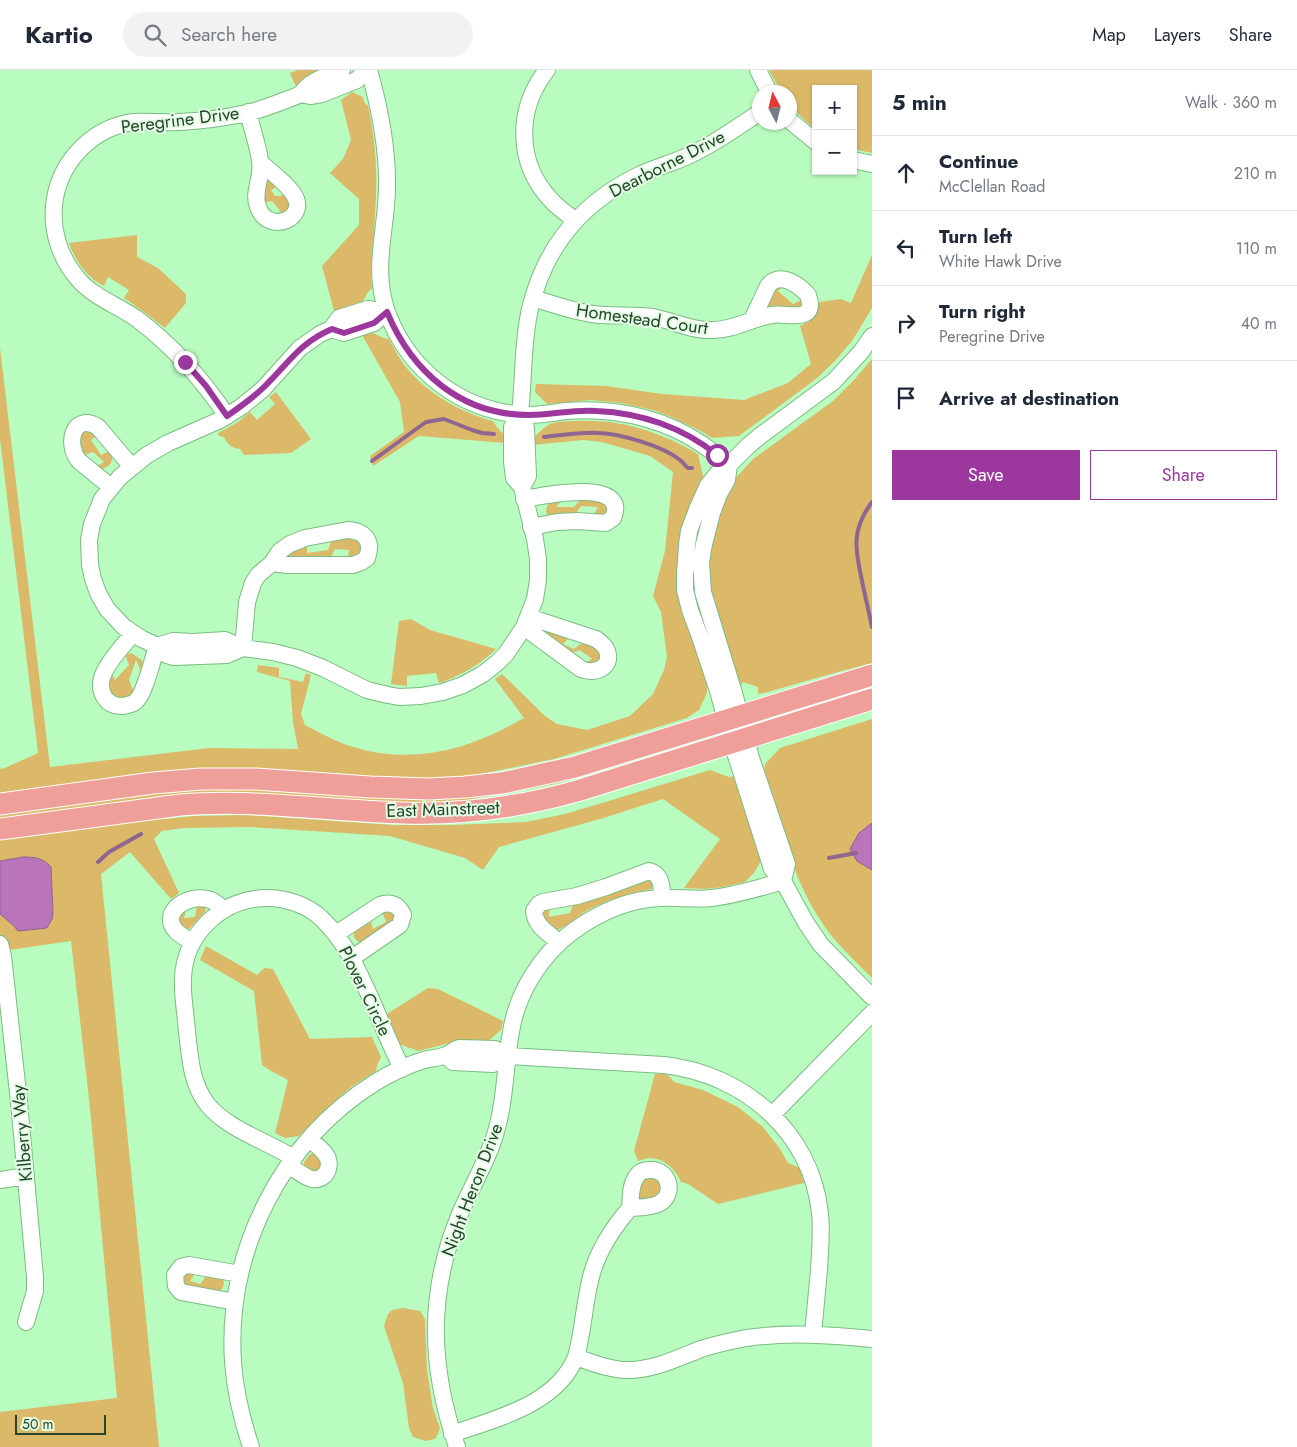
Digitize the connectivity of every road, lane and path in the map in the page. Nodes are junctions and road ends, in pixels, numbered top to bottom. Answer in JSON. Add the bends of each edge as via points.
{"nodes":[{"id":1,"x":342,"y":70,"type":"edge"},
{"id":2,"x":367,"y":70,"type":"edge"},
{"id":3,"x":547,"y":70,"type":"edge"},
{"id":4,"x":758,"y":70,"type":"edge"},
{"id":5,"x":766,"y":85,"type":"edge"},
{"id":6,"x":300,"y":94,"type":"junction"},
{"id":7,"x":248,"y":112,"type":"junction"},
{"id":8,"x":752,"y":118,"type":"edge"},
{"id":9,"x":797,"y":126,"type":"edge"},
{"id":10,"x":812,"y":139,"type":"edge"},
{"id":11,"x":857,"y":161,"type":"edge"},
{"id":12,"x":261,"y":163,"type":"dead end"},
{"id":13,"x":872,"y":164,"type":"edge"},
{"id":14,"x":575,"y":220,"type":"junction"},
{"id":15,"x":533,"y":298,"type":"junction"},
{"id":16,"x":387,"y":312,"type":"junction"},
{"id":17,"x":752,"y":320,"type":"dead end"},
{"id":18,"x":872,"y":336,"type":"edge"},
{"id":19,"x":520,"y":414,"type":"junction"},
{"id":20,"x":227,"y":416,"type":"junction"},
{"id":21,"x":729,"y":465,"type":"junction"},
{"id":22,"x":132,"y":467,"type":"junction"},
{"id":23,"x":111,"y":487,"type":"junction"},
{"id":24,"x":523,"y":493,"type":"junction"},
{"id":25,"x":531,"y":527,"type":"junction"},
{"id":26,"x":272,"y":563,"type":"junction"},
{"id":27,"x":133,"y":634,"type":"junction"},
{"id":28,"x":157,"y":646,"type":"junction"},
{"id":29,"x":243,"y":648,"type":"junction"},
{"id":30,"x":872,"y":675,"type":"edge"},
{"id":31,"x":872,"y":699,"type":"edge"},
{"id":32,"x":733,"y":718,"type":"junction"},
{"id":33,"x":739,"y":741,"type":"junction"},
{"id":34,"x":0,"y":804,"type":"edge"},
{"id":35,"x":0,"y":829,"type":"edge"},
{"id":36,"x":783,"y":880,"type":"junction"},
{"id":37,"x":663,"y":898,"type":"junction"},
{"id":38,"x":223,"y":909,"type":"junction"},
{"id":39,"x":336,"y":934,"type":"junction"},
{"id":40,"x":193,"y":942,"type":"junction"},
{"id":41,"x":559,"y":942,"type":"junction"},
{"id":42,"x":0,"y":944,"type":"edge"},
{"id":43,"x":352,"y":958,"type":"junction"},
{"id":44,"x":872,"y":997,"type":"edge"},
{"id":45,"x":872,"y":1013,"type":"edge"},
{"id":46,"x":508,"y":1056,"type":"junction"},
{"id":47,"x":402,"y":1068,"type":"junction"},
{"id":48,"x":772,"y":1115,"type":"junction"},
{"id":49,"x":310,"y":1139,"type":"junction"},
{"id":50,"x":291,"y":1161,"type":"junction"},
{"id":51,"x":26,"y":1176,"type":"junction"},
{"id":52,"x":0,"y":1180,"type":"edge"},
{"id":53,"x":630,"y":1208,"type":"dead end"},
{"id":54,"x":240,"y":1274,"type":"junction"},
{"id":55,"x":235,"y":1302,"type":"junction"},
{"id":56,"x":26,"y":1322,"type":"dead end"},
{"id":57,"x":813,"y":1334,"type":"junction"},
{"id":58,"x":872,"y":1339,"type":"edge"},
{"id":59,"x":576,"y":1357,"type":"junction"},
{"id":60,"x":455,"y":1440,"type":"edge"},
{"id":61,"x":251,"y":1447,"type":"edge"}],
"edges":[{"from":1,"to":6,"type":"street","name":"Peregrine Drive","via":[[315,81]]},
{"from":2,"to":6,"type":"street","name":"Peregrine Drive","via":[[357,80],[322,94]]},
{"from":2,"to":16,"type":"street","via":[[380,111],[386,152],[387,191],[379,267]]},
{"from":3,"to":14,"type":"street","via":[[528,104],[525,146],[534,175],[545,192]]},
{"from":4,"to":5,"type":"street"},
{"from":6,"to":7,"type":"street","name":"Peregrine Drive"},
{"from":7,"to":12,"type":"street"},
{"from":7,"to":20,"type":"street","name":"Peregrine Drive","via":[[200,120],[134,122],[107,130],[70,161],[58,186],[54,213],[60,251],[79,280],[136,318],[170,347],[206,386]]},
{"from":8,"to":14,"type":"street","name":"Dearborne Drive","via":[[700,150],[620,185]]},
{"from":9,"to":10,"type":"street"},
{"from":11,"to":13,"type":"street"},
{"from":14,"to":15,"type":"street","name":"Dearborne Drive","via":[[548,258]]},
{"from":15,"to":17,"type":"street","name":"Homestead Court","via":[[592,314],[639,315],[703,330],[732,328]]},
{"from":15,"to":19,"type":"street","name":"Dearborne Drive","via":[[527,327]]},
{"from":16,"to":19,"type":"street","via":[[406,349],[440,385],[483,407]]},
{"from":16,"to":20,"type":"street","via":[[368,309],[339,318],[332,329],[300,348],[262,389]]},
{"from":18,"to":21,"type":"street","via":[[862,352],[833,382],[760,436]]},
{"from":19,"to":21,"type":"street","via":[[596,410],[632,415],[692,438]]},
{"from":19,"to":24,"type":"street","name":"Dearborne Drive","via":[[526,428],[528,476]]},
{"from":20,"to":22,"type":"street","via":[[168,443]]},
{"from":21,"to":32,"type":"street","via":[[727,480],[714,508],[704,544],[702,582]]},
{"from":22,"to":23,"type":"street"},
{"from":22,"to":23,"type":"street","via":[[92,424],[74,430],[72,451],[75,456]]},
{"from":23,"to":27,"type":"street","via":[[102,499],[92,524],[90,565],[103,603]]},
{"from":24,"to":25,"type":"street"},
{"from":24,"to":25,"type":"street","via":[[592,493],[607,496],[615,507],[613,518],[606,523],[557,522]]},
{"from":25,"to":29,"type":"street","via":[[538,580],[527,622],[498,662],[452,690],[399,697],[376,693],[312,663]]},
{"from":26,"to":26,"type":"street","via":[[353,564],[367,558],[369,546],[362,533],[335,532],[290,544]]},
{"from":26,"to":29,"type":"street","via":[[258,575],[250,592]]},
{"from":27,"to":28,"type":"street"},
{"from":27,"to":28,"type":"street","via":[[102,676],[102,691],[107,702],[126,705],[138,700]]},
{"from":28,"to":29,"type":"street","via":[[173,641],[225,640]]},
{"from":30,"to":32,"type":"main road","name":"East Mainstreet"},
{"from":31,"to":33,"type":"main road","name":"East Mainstreet"},
{"from":32,"to":33,"type":"street"},
{"from":32,"to":34,"type":"main road","name":"East Mainstreet","via":[[575,767],[487,785],[413,789],[201,778]]},
{"from":33,"to":35,"type":"main road","name":"East Mainstreet","via":[[557,797],[494,809],[405,813],[208,803]]},
{"from":33,"to":36,"type":"street","via":[[772,869]]},
{"from":36,"to":37,"type":"street","name":"Night Heron Drive","via":[[734,895]]},
{"from":36,"to":44,"type":"street","via":[[821,945]]},
{"from":37,"to":41,"type":"street","name":"Night Heron Drive","via":[[633,902],[606,911]]},
{"from":37,"to":41,"type":"street","via":[[658,875],[649,872],[577,896],[543,902],[534,911],[536,921]]},
{"from":38,"to":39,"type":"street","name":"Plover Circle","via":[[255,898],[285,900],[322,918]]},
{"from":38,"to":40,"type":"street","name":"Plover Circle"},
{"from":38,"to":40,"type":"street","via":[[214,901],[201,898],[184,901],[174,909],[173,926]]},
{"from":39,"to":43,"type":"street","name":"Plover Circle"},
{"from":39,"to":43,"type":"street","via":[[380,905],[391,903],[399,907],[403,916],[400,924]]},
{"from":40,"to":50,"type":"street","name":"Plover Circle","via":[[184,968],[183,988],[191,1061],[198,1088],[220,1116]]},
{"from":41,"to":46,"type":"street","name":"Night Heron Drive","via":[[536,969],[520,999],[513,1020]]},
{"from":42,"to":51,"type":"street","name":"Kilberry Way"},
{"from":43,"to":47,"type":"street","name":"Plover Circle"},
{"from":45,"to":48,"type":"street"},
{"from":46,"to":47,"type":"street","via":[[494,1064],[453,1062],[446,1055]]},
{"from":46,"to":48,"type":"street","via":[[686,1068],[731,1084]]},
{"from":46,"to":60,"type":"street","name":"Night Heron Drive","via":[[497,1129],[459,1216],[440,1282],[436,1344],[442,1395]]},
{"from":47,"to":49,"type":"street","via":[[341,1108]]},
{"from":48,"to":57,"type":"street","via":[[798,1147],[809,1169],[818,1201],[821,1238]]},
{"from":49,"to":50,"type":"street"},
{"from":49,"to":50,"type":"street","name":"Plover Circle","via":[[327,1157],[330,1165],[327,1173],[312,1179]]},
{"from":50,"to":54,"type":"street","via":[[258,1218]]},
{"from":51,"to":52,"type":"street"},
{"from":51,"to":56,"type":"street","name":"Kilberry Way","via":[[35,1285]]},
{"from":53,"to":59,"type":"street","via":[[614,1227],[596,1262]]},
{"from":54,"to":55,"type":"street"},
{"from":54,"to":55,"type":"street","via":[[189,1265],[181,1267],[175,1275],[176,1286],[182,1292]]},
{"from":55,"to":61,"type":"street","via":[[234,1370],[238,1401]]},
{"from":57,"to":58,"type":"street"},
{"from":57,"to":59,"type":"street","via":[[733,1341],[642,1369],[616,1369]]},
{"from":59,"to":60,"type":"street","via":[[557,1385],[539,1400]]}]}
